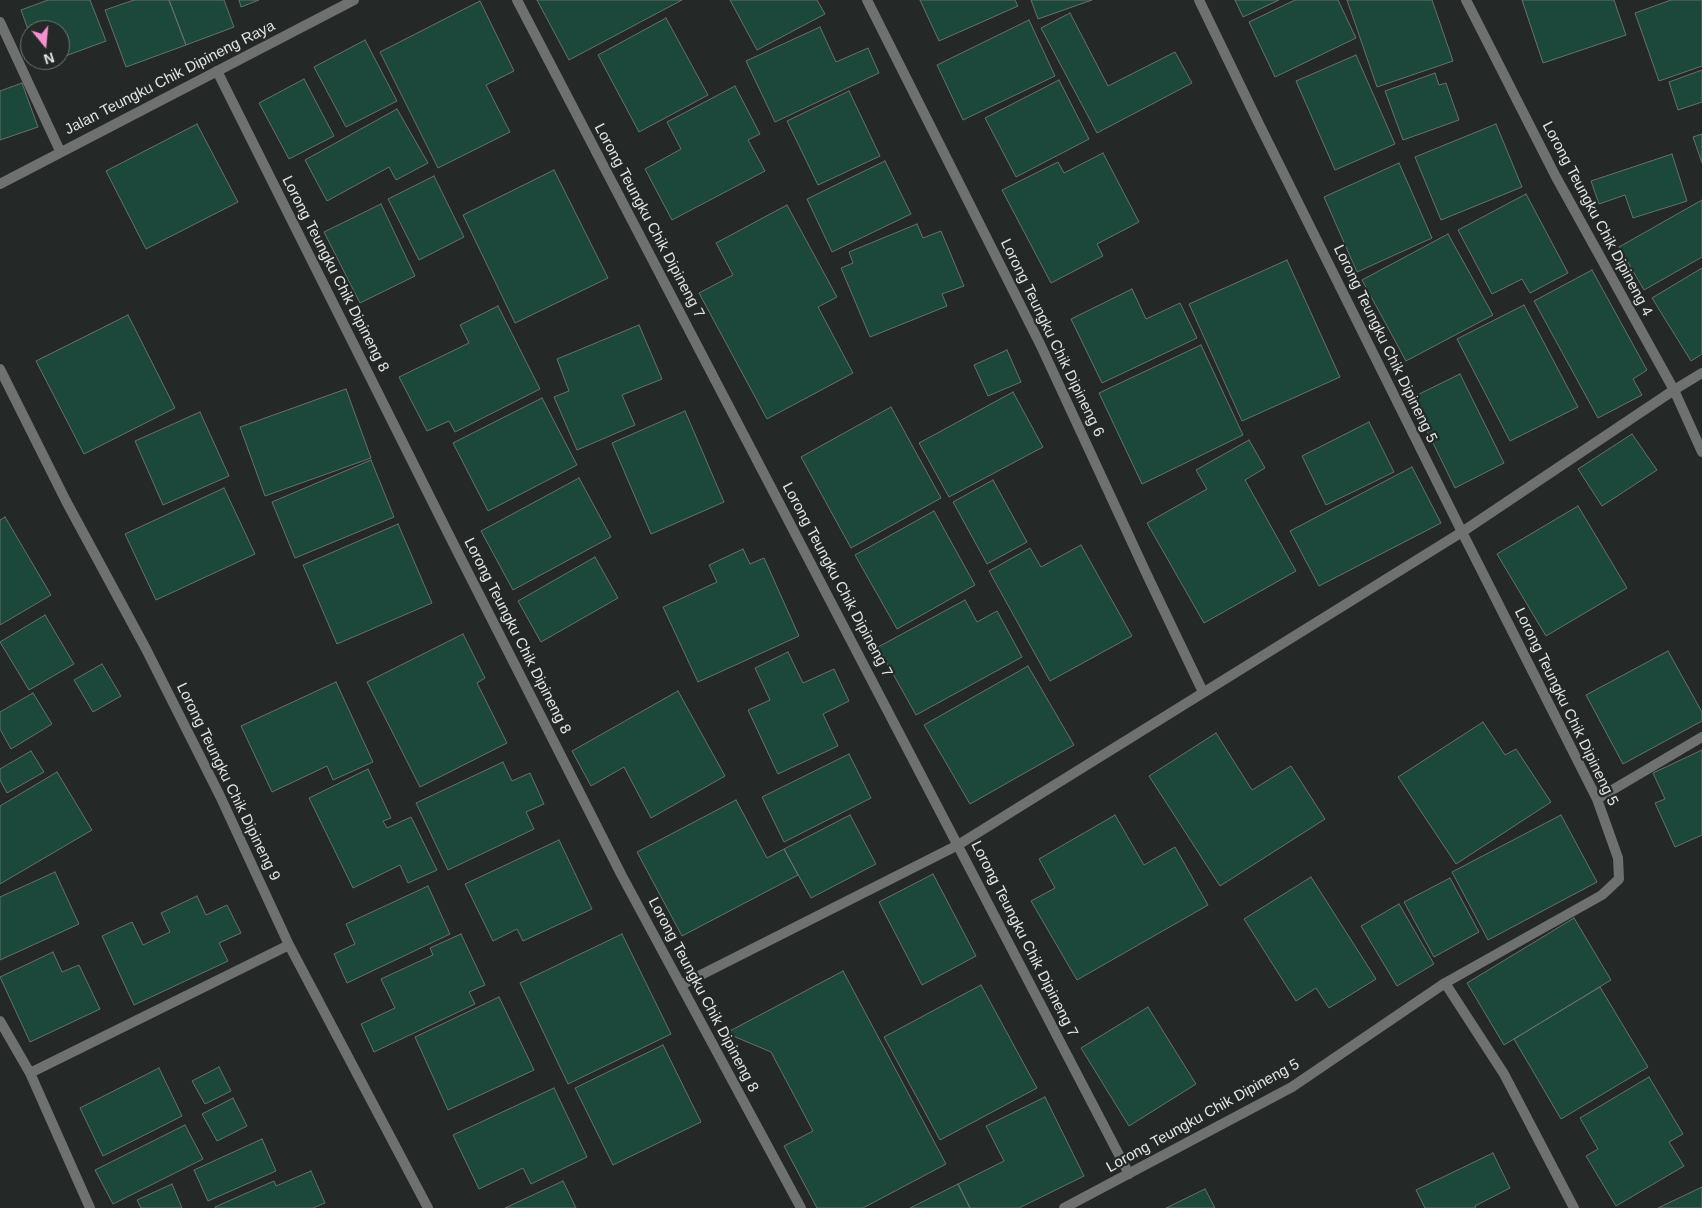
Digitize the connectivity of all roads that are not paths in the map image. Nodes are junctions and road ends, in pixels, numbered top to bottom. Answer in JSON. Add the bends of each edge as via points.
{"nodes":[{"id":1,"x":354,"y":0,"type":"edge"},
{"id":2,"x":517,"y":0,"type":"edge"},
{"id":3,"x":867,"y":0,"type":"edge"},
{"id":4,"x":1199,"y":0,"type":"edge"},
{"id":5,"x":1466,"y":0,"type":"edge"},
{"id":6,"x":0,"y":22,"type":"edge"},
{"id":7,"x":217,"y":71,"type":"junction"},
{"id":8,"x":60,"y":151,"type":"junction"},
{"id":9,"x":0,"y":184,"type":"edge"},
{"id":10,"x":0,"y":369,"type":"edge"},
{"id":11,"x":1702,"y":373,"type":"edge"},
{"id":12,"x":1674,"y":390,"type":"junction"},
{"id":13,"x":1702,"y":452,"type":"edge"},
{"id":14,"x":1462,"y":532,"type":"junction"},
{"id":15,"x":1203,"y":692,"type":"junction"},
{"id":16,"x":1702,"y":736,"type":"edge"},
{"id":17,"x":1597,"y":799,"type":"junction"},
{"id":18,"x":958,"y":844,"type":"junction"},
{"id":19,"x":289,"y":945,"type":"junction"},
{"id":20,"x":1445,"y":983,"type":"junction"},
{"id":21,"x":681,"y":985,"type":"junction"},
{"id":22,"x":0,"y":1022,"type":"edge"},
{"id":23,"x":30,"y":1073,"type":"junction"},
{"id":24,"x":1129,"y":1174,"type":"junction"},
{"id":25,"x":90,"y":1208,"type":"edge"},
{"id":26,"x":428,"y":1208,"type":"edge"},
{"id":27,"x":802,"y":1208,"type":"edge"},
{"id":28,"x":1064,"y":1208,"type":"edge"},
{"id":29,"x":1574,"y":1208,"type":"edge"}],
"edges":[{"from":1,"to":7,"type":"street","name":"Jalan Teungku Chik Dipineng Raya"},
{"from":2,"to":18,"type":"street","name":"Lorong Teungku Chik Dipineng 7"},
{"from":3,"to":15,"type":"street","name":"Lorong Teungku Chik Dipineng 6","via":[[1041,346]]},
{"from":4,"to":14,"type":"street","name":"Lorong Teungku Chik Dipineng 5"},
{"from":5,"to":12,"type":"street","name":"Lorong Teungku Chik Dipineng 4","via":[[1556,177]]},
{"from":6,"to":8,"type":"street"},
{"from":7,"to":8,"type":"street","name":"Jalan Teungku Chik Dipineng Raya"},
{"from":7,"to":21,"type":"street","name":"Lorong Teungku Chik Dipineng 8","via":[[622,876]]},
{"from":8,"to":9,"type":"street","name":"Jalan Teungku Chik Dipineng Raya"},
{"from":10,"to":19,"type":"street","name":"Lorong Teungku Chik Dipineng 9","via":[[220,796]]},
{"from":11,"to":12,"type":"street"},
{"from":12,"to":13,"type":"street","name":"Lorong Teungku Chik Dipineng 4"},
{"from":12,"to":14,"type":"street"},
{"from":14,"to":15,"type":"street"},
{"from":14,"to":17,"type":"street","name":"Lorong Teungku Chik Dipineng 5"},
{"from":15,"to":18,"type":"street"},
{"from":16,"to":17,"type":"street"},
{"from":17,"to":20,"type":"street","name":"Lorong Teungku Chik Dipineng 5","via":[[1618,858],[1618,879],[1602,895]]},
{"from":18,"to":21,"type":"street"},
{"from":18,"to":24,"type":"street","name":"Lorong Teungku Chik Dipineng 7"},
{"from":19,"to":23,"type":"street"},
{"from":19,"to":26,"type":"street","name":"Lorong Teungku Chik Dipineng 9"},
{"from":20,"to":24,"type":"street","name":"Lorong Teungku Chik Dipineng 5","via":[[1292,1086]]},
{"from":20,"to":29,"type":"street","via":[[1504,1074]]},
{"from":21,"to":27,"type":"street","name":"Lorong Teungku Chik Dipineng 8"},
{"from":22,"to":23,"type":"street"},
{"from":23,"to":25,"type":"street"},
{"from":24,"to":28,"type":"street","name":"Lorong Teungku Chik Dipineng 5"}]}
